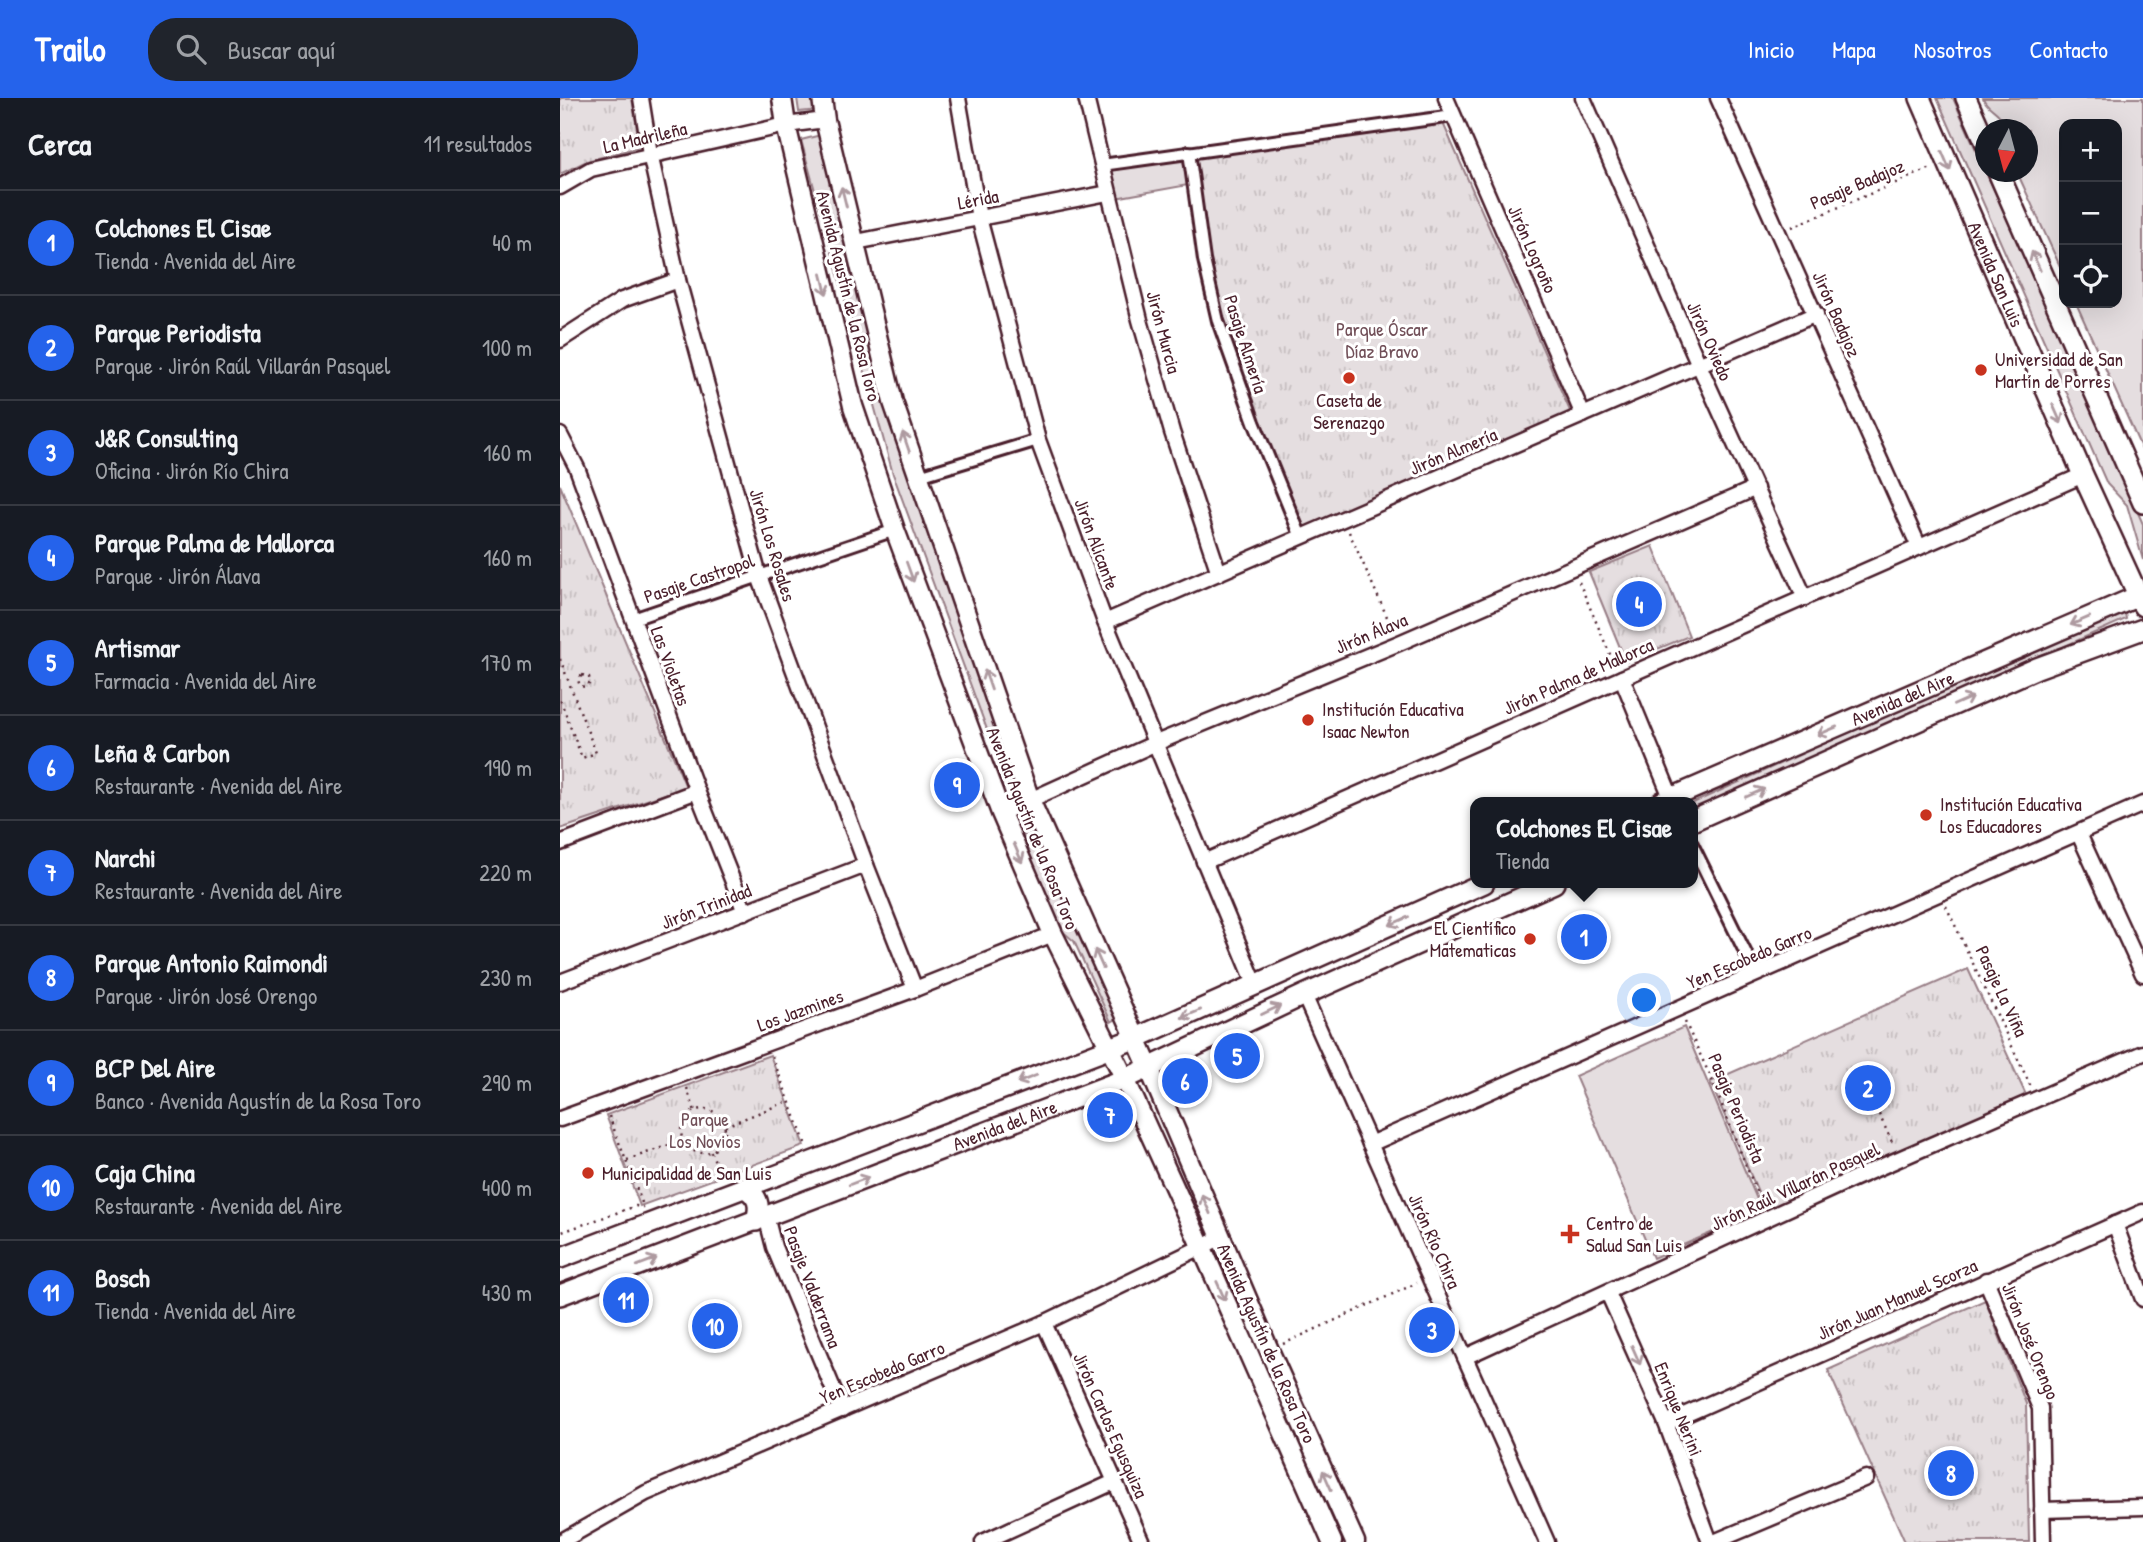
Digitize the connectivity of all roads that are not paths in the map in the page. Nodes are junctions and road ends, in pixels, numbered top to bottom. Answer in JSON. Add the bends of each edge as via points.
{"nodes":[{"id":1,"x":641,"y":98,"type":"edge"},
{"id":2,"x":782,"y":98,"type":"edge"},
{"id":3,"x":822,"y":98,"type":"edge"},
{"id":4,"x":958,"y":98,"type":"edge"},
{"id":5,"x":1086,"y":98,"type":"edge"},
{"id":6,"x":1447,"y":98,"type":"edge"},
{"id":7,"x":1583,"y":98,"type":"edge"},
{"id":8,"x":1718,"y":98,"type":"edge"},
{"id":9,"x":1920,"y":98,"type":"edge"},
{"id":10,"x":1966,"y":98,"type":"edge"},
{"id":11,"x":1453,"y":116,"type":"junction"},
{"id":12,"x":1975,"y":119,"type":"edge"},
{"id":13,"x":825,"y":120,"type":"junction"},
{"id":14,"x":786,"y":125,"type":"junction"},
{"id":15,"x":1189,"y":152,"type":"junction"},
{"id":16,"x":650,"y":154,"type":"junction"},
{"id":17,"x":1102,"y":164,"type":"junction"},
{"id":18,"x":2002,"y":182,"type":"edge"},
{"id":19,"x":560,"y":187,"type":"edge"},
{"id":20,"x":1108,"y":193,"type":"junction"},
{"id":21,"x":979,"y":218,"type":"junction"},
{"id":22,"x":856,"y":242,"type":"junction"},
{"id":23,"x":678,"y":280,"type":"junction"},
{"id":24,"x":1816,"y":314,"type":"junction"},
{"id":25,"x":560,"y":340,"type":"edge"},
{"id":26,"x":1699,"y":365,"type":"junction"},
{"id":27,"x":1583,"y":415,"type":"junction"},
{"id":28,"x":560,"y":435,"type":"edge"},
{"id":29,"x":1038,"y":440,"type":"junction"},
{"id":30,"x":2083,"y":475,"type":"junction"},
{"id":31,"x":919,"y":476,"type":"junction"},
{"id":32,"x":1756,"y":488,"type":"junction"},
{"id":33,"x":2143,"y":503,"type":"edge"},
{"id":34,"x":895,"y":530,"type":"junction"},
{"id":35,"x":1301,"y":537,"type":"junction"},
{"id":36,"x":1919,"y":547,"type":"junction"},
{"id":37,"x":1219,"y":573,"type":"junction"},
{"id":38,"x":760,"y":576,"type":"junction"},
{"id":39,"x":1805,"y":598,"type":"junction"},
{"id":40,"x":2141,"y":598,"type":"edge"},
{"id":41,"x":633,"y":619,"type":"junction"},
{"id":42,"x":1105,"y":622,"type":"junction"},
{"id":43,"x":2143,"y":629,"type":"edge"},
{"id":44,"x":1622,"y":678,"type":"junction"},
{"id":45,"x":1156,"y":743,"type":"junction"},
{"id":46,"x":697,"y":791,"type":"junction"},
{"id":47,"x":1667,"y":797,"type":"edge"},
{"id":48,"x":1678,"y":797,"type":"edge"},
{"id":49,"x":1030,"y":800,"type":"junction"},
{"id":50,"x":2143,"y":804,"type":"edge"},
{"id":51,"x":1000,"y":813,"type":"junction"},
{"id":52,"x":1698,"y":818,"type":"edge"},
{"id":53,"x":2079,"y":834,"type":"junction"},
{"id":54,"x":560,"y":843,"type":"edge"},
{"id":55,"x":1698,"y":856,"type":"edge"},
{"id":56,"x":1204,"y":862,"type":"junction"},
{"id":57,"x":866,"y":865,"type":"junction"},
{"id":58,"x":1472,"y":888,"type":"edge"},
{"id":59,"x":1543,"y":888,"type":"edge"},
{"id":60,"x":745,"y":912,"type":"junction"},
{"id":61,"x":1053,"y":934,"type":"junction"},
{"id":62,"x":1756,"y":974,"type":"junction"},
{"id":63,"x":2143,"y":974,"type":"edge"},
{"id":64,"x":560,"y":982,"type":"edge"},
{"id":65,"x":1256,"y":986,"type":"junction"},
{"id":66,"x":915,"y":989,"type":"junction"},
{"id":67,"x":1304,"y":995,"type":"junction"},
{"id":68,"x":1134,"y":1039,"type":"junction"},
{"id":69,"x":1110,"y":1048,"type":"junction"},
{"id":70,"x":2143,"y":1053,"type":"edge"},
{"id":71,"x":1149,"y":1068,"type":"junction"},
{"id":72,"x":1125,"y":1079,"type":"junction"},
{"id":73,"x":560,"y":1119,"type":"edge"},
{"id":74,"x":1370,"y":1144,"type":"junction"},
{"id":75,"x":744,"y":1187,"type":"junction"},
{"id":76,"x":2143,"y":1212,"type":"edge"},
{"id":77,"x":761,"y":1218,"type":"junction"},
{"id":78,"x":2115,"y":1224,"type":"junction"},
{"id":79,"x":1220,"y":1238,"type":"junction"},
{"id":80,"x":1202,"y":1248,"type":"junction"},
{"id":81,"x":560,"y":1258,"type":"edge"},
{"id":82,"x":1986,"y":1280,"type":"junction"},
{"id":83,"x":1608,"y":1293,"type":"junction"},
{"id":84,"x":560,"y":1295,"type":"edge"},
{"id":85,"x":2143,"y":1299,"type":"edge"},
{"id":86,"x":1044,"y":1323,"type":"junction"},
{"id":87,"x":1465,"y":1357,"type":"junction"},
{"id":88,"x":842,"y":1410,"type":"junction"},
{"id":89,"x":1667,"y":1423,"type":"junction"},
{"id":90,"x":1866,"y":1478,"type":"dead end"},
{"id":91,"x":1114,"y":1482,"type":"junction"},
{"id":92,"x":2143,"y":1507,"type":"edge"},
{"id":93,"x":2042,"y":1510,"type":"junction"},
{"id":94,"x":1545,"y":1541,"type":"edge"},
{"id":95,"x":560,"y":1542,"type":"edge"},
{"id":96,"x":983,"y":1542,"type":"edge"},
{"id":97,"x":1142,"y":1542,"type":"edge"},
{"id":98,"x":1330,"y":1542,"type":"edge"},
{"id":99,"x":1355,"y":1542,"type":"edge"},
{"id":100,"x":1712,"y":1542,"type":"edge"},
{"id":101,"x":2043,"y":1542,"type":"edge"}],
"edges":[{"from":1,"to":16,"type":"street","name":"Jirón Los Rosales"},
{"from":2,"to":14,"type":"street","name":"Avenida Agustín de la Rosa Toro"},
{"from":3,"to":13,"type":"street","name":"Avenida Agustín de la Rosa Toro"},
{"from":4,"to":21,"type":"street","name":"Jirón Alicante"},
{"from":5,"to":17,"type":"street","name":"Jirón Murcia"},
{"from":6,"to":11,"type":"street","name":"Jirón Logroño"},
{"from":7,"to":26,"type":"street","name":"Jirón Oviedo"},
{"from":8,"to":24,"type":"street","name":"Jirón Badajoz"},
{"from":9,"to":30,"type":"main road","name":"Avenida San Luis","one_way":true},
{"from":10,"to":12,"type":"main road"},
{"from":11,"to":15,"type":"street"},
{"from":11,"to":27,"type":"street","name":"Jirón Logroño"},
{"from":13,"to":14,"type":"street","name":"La Madrileña"},
{"from":22,"to":13,"type":"street","name":"Avenida Agustín de la Rosa Toro","one_way":true},
{"from":14,"to":16,"type":"street","name":"La Madrileña"},
{"from":14,"to":34,"type":"street","name":"Avenida Agustín de la Rosa Toro","one_way":true,"via":[[853,406]]},
{"from":15,"to":17,"type":"street"},
{"from":15,"to":35,"type":"street","name":"Pasaje Almería","via":[[1218,321]]},
{"from":16,"to":19,"type":"street","name":"La Madrileña","via":[[591,169]]},
{"from":16,"to":23,"type":"street","name":"Jirón Los Rosales"},
{"from":17,"to":20,"type":"street","name":"Jirón Murcia"},
{"from":33,"to":18,"type":"main road","one_way":true},
{"from":20,"to":21,"type":"street","name":"Lérida"},
{"from":20,"to":37,"type":"street","name":"Jirón Murcia","via":[[1169,420]]},
{"from":21,"to":22,"type":"street","name":"Lérida"},
{"from":21,"to":29,"type":"street","name":"Jirón Alicante"},
{"from":31,"to":22,"type":"street","name":"Avenida Agustín de la Rosa Toro","one_way":true,"via":[[893,402]]},
{"from":23,"to":25,"type":"street","via":[[622,300]]},
{"from":23,"to":38,"type":"street","name":"Jirón Los Rosales"},
{"from":24,"to":26,"type":"street","name":"Jirón Almería"},
{"from":24,"to":36,"type":"street","name":"Jirón Badajoz"},
{"from":26,"to":27,"type":"street","name":"Jirón Almería"},
{"from":26,"to":32,"type":"street","name":"Jirón Oviedo"},
{"from":27,"to":35,"type":"street","name":"Jirón Almería"},
{"from":28,"to":41,"type":"street","name":"Las Violetas","via":[[577,468]]},
{"from":29,"to":31,"type":"street"},
{"from":29,"to":42,"type":"street","name":"Jirón Alicante"},
{"from":30,"to":36,"type":"street","name":"Jirón Palma de Mallorca"},
{"from":30,"to":40,"type":"main road","name":"Avenida San Luis"},
{"from":49,"to":31,"type":"street","name":"Avenida Agustín de la Rosa Toro","one_way":true},
{"from":32,"to":39,"type":"street","name":"Jirón Oviedo"},
{"from":32,"to":45,"type":"street","name":"Jirón Álava"},
{"from":34,"to":38,"type":"street","name":"Pasaje Castropol"},
{"from":34,"to":51,"type":"street","name":"Avenida Agustín de la Rosa Toro","one_way":true},
{"from":35,"to":37,"type":"street","name":"Jirón Almería"},
{"from":36,"to":39,"type":"street","name":"Jirón Palma de Mallorca"},
{"from":37,"to":42,"type":"street","name":"Jirón Almería"},
{"from":38,"to":41,"type":"street","name":"Pasaje Castropol"},
{"from":38,"to":57,"type":"street","name":"Jirón Los Rosales"},
{"from":39,"to":44,"type":"street","name":"Jirón Palma de Mallorca"},
{"from":40,"to":48,"type":"main road","name":"Avenida del Aire","one_way":true},
{"from":41,"to":46,"type":"street","name":"Las Violetas"},
{"from":42,"to":45,"type":"street","name":"Jirón Alicante"},
{"from":52,"to":43,"type":"main road","name":"Avenida del Aire","one_way":true,"via":[[2037,668]]},
{"from":44,"to":47,"type":"street"},
{"from":44,"to":56,"type":"street","name":"Jirón Palma de Mallorca"},
{"from":45,"to":49,"type":"street","name":"Jirón Álava"},
{"from":45,"to":56,"type":"street","name":"Jirón Alicante"},
{"from":46,"to":54,"type":"street"},
{"from":46,"to":60,"type":"street","name":"Las Violetas"},
{"from":49,"to":51,"type":"street","name":"Jirón Álava"},
{"from":68,"to":49,"type":"street","name":"Avenida Agustín de la Rosa Toro","one_way":true},
{"from":50,"to":53,"type":"street","name":"Yen Escobedo Garro"},
{"from":51,"to":61,"type":"street","name":"Avenida Agustín de la Rosa Toro","one_way":true},
{"from":53,"to":62,"type":"street","name":"Yen Escobedo Garro"},
{"from":53,"to":63,"type":"street"},
{"from":55,"to":62,"type":"street"},
{"from":56,"to":65,"type":"street","name":"Jirón Alicante"},
{"from":57,"to":60,"type":"street","name":"Jirón Trinidad"},
{"from":57,"to":66,"type":"street","name":"Jirón Los Rosales"},
{"from":58,"to":65,"type":"main road","one_way":true},
{"from":59,"to":67,"type":"main road","name":"Avenida del Aire"},
{"from":60,"to":64,"type":"street","name":"Jirón Trinidad"},
{"from":61,"to":66,"type":"street","name":"Los Jazmines"},
{"from":61,"to":69,"type":"street","name":"Avenida Agustín de la Rosa Toro"},
{"from":62,"to":74,"type":"street","name":"Yen Escobedo Garro"},
{"from":65,"to":68,"type":"main road","one_way":true},
{"from":66,"to":73,"type":"street","name":"Los Jazmines"},
{"from":71,"to":67,"type":"main road","name":"Avenida del Aire","one_way":true},
{"from":67,"to":74,"type":"street","name":"Jirón Río Chira"},
{"from":68,"to":69,"type":"main road","name":"Avenida del Aire"},
{"from":68,"to":71,"type":"street","name":"Avenida Agustín de la Rosa Toro"},
{"from":69,"to":72,"type":"street","name":"Avenida Agustín de la Rosa Toro"},
{"from":69,"to":75,"type":"main road","name":"Avenida del Aire","one_way":true},
{"from":70,"to":83,"type":"street","name":"Jirón Raúl Villarán Pasquel","via":[[1900,1158]]},
{"from":71,"to":72,"type":"main road","name":"Avenida del Aire"},
{"from":79,"to":71,"type":"street","name":"Avenida Agustín de la Rosa Toro","one_way":true},
{"from":77,"to":72,"type":"main road","name":"Avenida del Aire","one_way":true},
{"from":72,"to":80,"type":"street","name":"Avenida Agustín de la Rosa Toro"},
{"from":74,"to":87,"type":"street","name":"Jirón Río Chira"},
{"from":75,"to":77,"type":"main road","via":[[758,1199]]},
{"from":75,"to":81,"type":"main road","name":"Avenida del Aire"},
{"from":76,"to":78,"type":"street","name":"Jirón Juan Manuel Scorza"},
{"from":84,"to":77,"type":"main road","name":"Avenida del Aire","one_way":true},
{"from":77,"to":88,"type":"street","name":"Pasaje Valderrama"},
{"from":78,"to":82,"type":"street","name":"Jirón Juan Manuel Scorza"},
{"from":78,"to":85,"type":"street"},
{"from":79,"to":80,"type":"street","name":"Yen Escobedo Garro"},
{"from":99,"to":79,"type":"street","name":"Avenida Agustín de la Rosa Toro","one_way":true},
{"from":80,"to":86,"type":"street","name":"Yen Escobedo Garro"},
{"from":80,"to":98,"type":"street","name":"Avenida Agustín de la Rosa Toro","one_way":true},
{"from":82,"to":89,"type":"street","name":"Jirón Juan Manuel Scorza"},
{"from":82,"to":93,"type":"street","name":"Jirón José Orengo","via":[[2040,1408]]},
{"from":83,"to":87,"type":"street","name":"Jirón Raúl Villarán Pasquel"},
{"from":83,"to":89,"type":"street","name":"Enrique Nerini","one_way":true},
{"from":86,"to":88,"type":"street","name":"Yen Escobedo Garro"},
{"from":86,"to":91,"type":"street","name":"Jirón Carlos Egusquiza"},
{"from":87,"to":94,"type":"street","name":"Jirón Río Chira"},
{"from":88,"to":95,"type":"street","name":"Yen Escobedo Garro","via":[[646,1493]]},
{"from":89,"to":100,"type":"street","name":"Enrique Nerini"},
{"from":90,"to":100,"type":"street"},
{"from":91,"to":96,"type":"street"},
{"from":91,"to":97,"type":"street","name":"Jirón Carlos Egusquiza"},
{"from":92,"to":93,"type":"street"},
{"from":93,"to":101,"type":"street","name":"Jirón José Orengo"}]}
